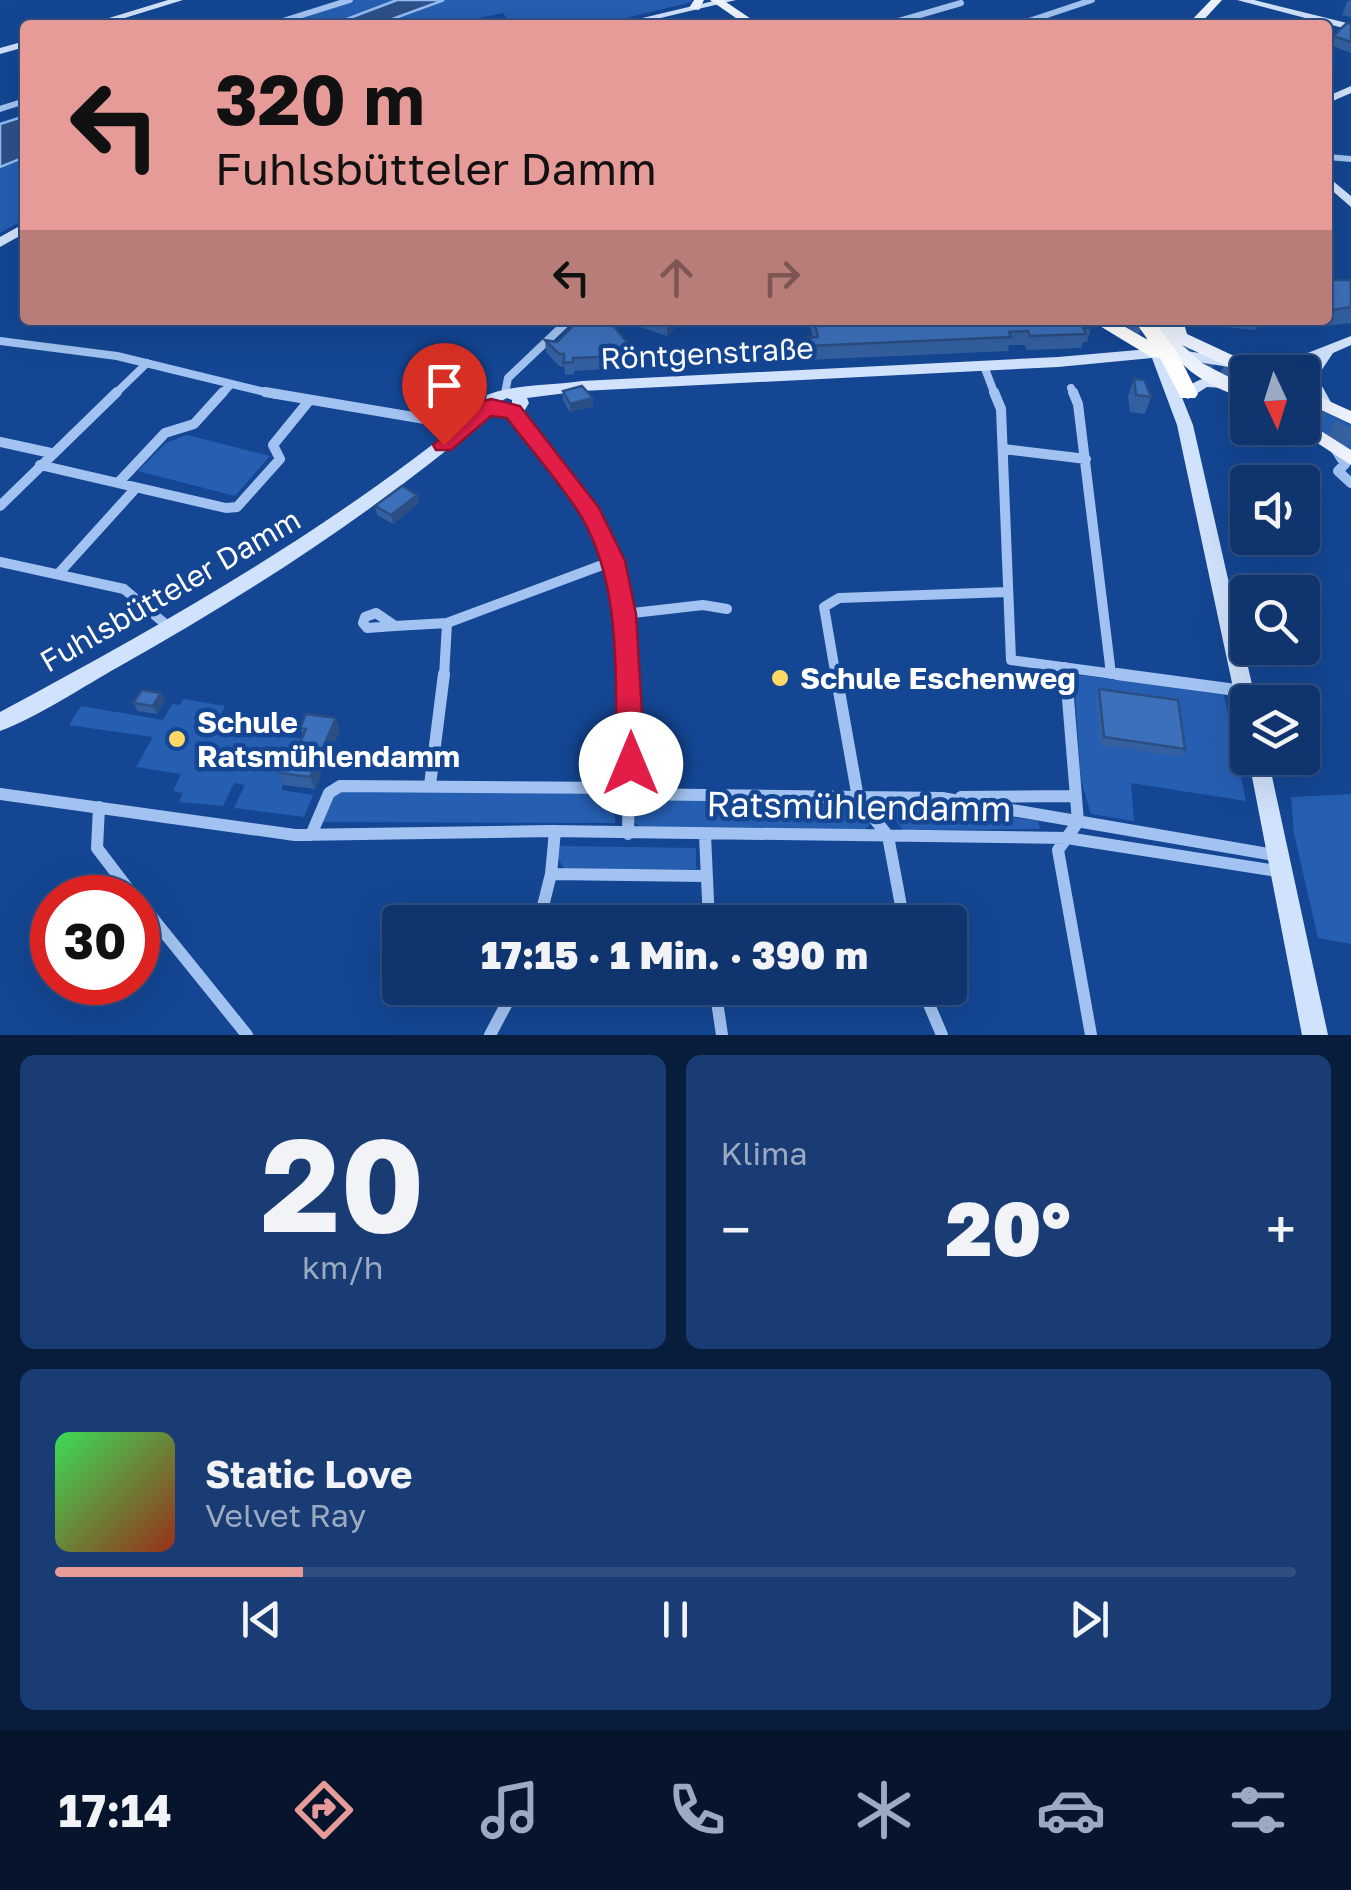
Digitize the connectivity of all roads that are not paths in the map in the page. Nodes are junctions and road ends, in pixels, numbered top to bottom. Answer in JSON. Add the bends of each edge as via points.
{"nodes":[{"id":1,"x":350,"y":0,"type":"edge"},
{"id":2,"x":1092,"y":0,"type":"edge"},
{"id":3,"x":1232,"y":0,"type":"edge"},
{"id":4,"x":1242,"y":0,"type":"edge"},
{"id":5,"x":172,"y":1,"type":"edge"},
{"id":6,"x":717,"y":1,"type":"edge"},
{"id":7,"x":961,"y":3,"type":"dead end"},
{"id":8,"x":696,"y":4,"type":"edge"},
{"id":9,"x":1213,"y":5,"type":"edge"},
{"id":10,"x":108,"y":20,"type":"edge"},
{"id":11,"x":286,"y":20,"type":"edge"},
{"id":12,"x":647,"y":20,"type":"edge"},
{"id":13,"x":738,"y":20,"type":"edge"},
{"id":14,"x":746,"y":20,"type":"edge"},
{"id":15,"x":902,"y":20,"type":"edge"},
{"id":16,"x":1031,"y":20,"type":"edge"},
{"id":17,"x":1323,"y":20,"type":"edge"},
{"id":18,"x":1332,"y":185,"type":"edge"},
{"id":19,"x":1351,"y":203,"type":"edge"},
{"id":20,"x":564,"y":325,"type":"edge"},
{"id":21,"x":1105,"y":325,"type":"edge"},
{"id":22,"x":1167,"y":338,"type":"edge"},
{"id":23,"x":1351,"y":340,"type":"edge"},
{"id":24,"x":0,"y":341,"type":"edge"},
{"id":25,"x":1134,"y":347,"type":"junction"},
{"id":26,"x":1330,"y":350,"type":"junction"},
{"id":27,"x":1317,"y":355,"type":"edge"},
{"id":28,"x":1113,"y":358,"type":"junction"},
{"id":29,"x":1230,"y":362,"type":"edge"},
{"id":30,"x":147,"y":363,"type":"junction"},
{"id":31,"x":984,"y":366,"type":"junction"},
{"id":32,"x":1168,"y":382,"type":"junction"},
{"id":33,"x":1223,"y":382,"type":"junction"},
{"id":34,"x":1230,"y":385,"type":"edge"},
{"id":35,"x":230,"y":386,"type":"junction"},
{"id":36,"x":1072,"y":388,"type":"dead end"},
{"id":37,"x":1188,"y":394,"type":"junction"},
{"id":38,"x":308,"y":402,"type":"junction"},
{"id":39,"x":1320,"y":402,"type":"edge"},
{"id":40,"x":507,"y":404,"type":"junction"},
{"id":41,"x":1324,"y":404,"type":"junction"},
{"id":42,"x":1351,"y":418,"type":"edge"},
{"id":43,"x":1185,"y":425,"type":"junction"},
{"id":44,"x":462,"y":431,"type":"junction"},
{"id":45,"x":1320,"y":437,"type":"edge"},
{"id":46,"x":0,"y":442,"type":"edge"},
{"id":47,"x":1333,"y":445,"type":"junction"},
{"id":48,"x":1003,"y":449,"type":"junction"},
{"id":49,"x":51,"y":453,"type":"junction"},
{"id":50,"x":1086,"y":459,"type":"junction"},
{"id":51,"x":1351,"y":459,"type":"edge"},
{"id":52,"x":40,"y":465,"type":"junction"},
{"id":53,"x":120,"y":482,"type":"junction"},
{"id":54,"x":1351,"y":483,"type":"edge"},
{"id":55,"x":135,"y":488,"type":"junction"},
{"id":56,"x":0,"y":506,"type":"edge"},
{"id":57,"x":613,"y":561,"type":"junction"},
{"id":58,"x":0,"y":562,"type":"edge"},
{"id":59,"x":59,"y":573,"type":"junction"},
{"id":60,"x":1007,"y":592,"type":"junction"},
{"id":61,"x":726,"y":609,"type":"dead end"},
{"id":62,"x":624,"y":614,"type":"junction"},
{"id":63,"x":448,"y":623,"type":"junction"},
{"id":64,"x":395,"y":626,"type":"dead end"},
{"id":65,"x":171,"y":629,"type":"junction"},
{"id":66,"x":1065,"y":667,"type":"junction"},
{"id":67,"x":1111,"y":674,"type":"junction"},
{"id":68,"x":1242,"y":685,"type":"edge"},
{"id":69,"x":1230,"y":698,"type":"edge"},
{"id":70,"x":0,"y":722,"type":"edge"},
{"id":71,"x":1261,"y":775,"type":"edge"},
{"id":72,"x":430,"y":785,"type":"junction"},
{"id":73,"x":629,"y":791,"type":"junction"},
{"id":74,"x":0,"y":794,"type":"edge"},
{"id":75,"x":1074,"y":796,"type":"junction"},
{"id":76,"x":858,"y":798,"type":"junction"},
{"id":77,"x":942,"y":798,"type":"junction"},
{"id":78,"x":98,"y":807,"type":"junction"},
{"id":79,"x":1078,"y":822,"type":"junction"},
{"id":80,"x":555,"y":832,"type":"junction"},
{"id":81,"x":312,"y":834,"type":"junction"},
{"id":82,"x":628,"y":834,"type":"junction"},
{"id":83,"x":705,"y":834,"type":"junction"},
{"id":84,"x":888,"y":836,"type":"junction"},
{"id":85,"x":1067,"y":838,"type":"junction"},
{"id":86,"x":1282,"y":864,"type":"junction"},
{"id":87,"x":551,"y":874,"type":"junction"},
{"id":88,"x":117,"y":875,"type":"edge"},
{"id":89,"x":705,"y":876,"type":"junction"},
{"id":90,"x":543,"y":905,"type":"edge"},
{"id":91,"x":708,"y":905,"type":"edge"},
{"id":92,"x":901,"y":905,"type":"edge"},
{"id":93,"x":160,"y":929,"type":"edge"},
{"id":94,"x":506,"y":1005,"type":"edge"},
{"id":95,"x":718,"y":1005,"type":"edge"},
{"id":96,"x":929,"y":1005,"type":"edge"},
{"id":97,"x":246,"y":1035,"type":"edge"},
{"id":98,"x":490,"y":1035,"type":"edge"},
{"id":99,"x":722,"y":1035,"type":"edge"},
{"id":100,"x":942,"y":1035,"type":"edge"},
{"id":101,"x":1090,"y":1035,"type":"edge"},
{"id":102,"x":1315,"y":1035,"type":"edge"}],
"edges":[{"from":1,"to":11,"type":"street"},
{"from":2,"to":16,"type":"street"},
{"from":3,"to":9,"type":"main road"},
{"from":4,"to":17,"type":"street"},
{"from":5,"to":10,"type":"street"},
{"from":6,"to":8,"type":"street"},
{"from":6,"to":13,"type":"main road"},
{"from":6,"to":14,"type":"main road"},
{"from":7,"to":15,"type":"street"},
{"from":8,"to":12,"type":"street"},
{"from":18,"to":19,"type":"street"},
{"from":20,"to":40,"type":"street","via":[[508,378]]},
{"from":21,"to":25,"type":"highway"},
{"from":22,"to":25,"type":"highway"},
{"from":22,"to":29,"type":"main road"},
{"from":22,"to":32,"type":"street"},
{"from":22,"to":33,"type":"main road"},
{"from":22,"to":37,"type":"highway"},
{"from":23,"to":26,"type":"street"},
{"from":24,"to":30,"type":"street","via":[[81,346]]},
{"from":25,"to":28,"type":"street","name":"Röntgenstraße"},
{"from":26,"to":27,"type":"street"},
{"from":26,"to":41,"type":"street","via":[[1309,377]]},
{"from":28,"to":31,"type":"street","name":"Röntgenstraße"},
{"from":28,"to":32,"type":"street","name":"Röntgenstraße","via":[[1145,366]]},
{"from":30,"to":35,"type":"street"},
{"from":30,"to":49,"type":"street"},
{"from":31,"to":40,"type":"street","name":"Röntgenstraße","via":[[544,391]]},
{"from":31,"to":48,"type":"street","via":[[1001,409]]},
{"from":32,"to":43,"type":"street"},
{"from":33,"to":34,"type":"main road"},
{"from":33,"to":37,"type":"street","via":[[1204,382]]},
{"from":35,"to":38,"type":"street"},
{"from":35,"to":53,"type":"street","via":[[194,424],[166,432]]},
{"from":36,"to":50,"type":"street"},
{"from":37,"to":43,"type":"street"},
{"from":38,"to":44,"type":"street"},
{"from":38,"to":55,"type":"street","via":[[273,445],[280,458],[237,507]]},
{"from":39,"to":41,"type":"main road"},
{"from":40,"to":44,"type":"street","name":"Fuhlsbütteler Damm"},
{"from":40,"to":57,"type":"street","via":[[591,514]]},
{"from":41,"to":42,"type":"main road"},
{"from":43,"to":68,"type":"street"},
{"from":44,"to":65,"type":"street","name":"Fuhlsbütteler Damm","via":[[301,551]]},
{"from":45,"to":47,"type":"main road"},
{"from":46,"to":49,"type":"street"},
{"from":47,"to":51,"type":"main road"},
{"from":47,"to":54,"type":"street","via":[[1344,461],[1338,471]]},
{"from":48,"to":50,"type":"street"},
{"from":48,"to":60,"type":"street"},
{"from":49,"to":52,"type":"street"},
{"from":50,"to":67,"type":"street"},
{"from":52,"to":53,"type":"street"},
{"from":52,"to":56,"type":"street"},
{"from":53,"to":55,"type":"street"},
{"from":55,"to":59,"type":"street"},
{"from":57,"to":62,"type":"street"},
{"from":57,"to":63,"type":"street"},
{"from":58,"to":59,"type":"street"},
{"from":59,"to":65,"type":"street","via":[[124,588]]},
{"from":60,"to":66,"type":"street","via":[[1011,660]]},
{"from":60,"to":76,"type":"street","via":[[839,598],[825,604]]},
{"from":61,"to":62,"type":"street","via":[[703,605]]},
{"from":62,"to":73,"type":"street"},
{"from":63,"to":64,"type":"street"},
{"from":63,"to":72,"type":"street"},
{"from":65,"to":70,"type":"street","name":"Fuhlsbütteler Damm"},
{"from":66,"to":67,"type":"street"},
{"from":66,"to":75,"type":"street"},
{"from":67,"to":69,"type":"street"},
{"from":71,"to":86,"type":"street"},
{"from":72,"to":73,"type":"street","name":"Ratsmühlendamm"},
{"from":72,"to":81,"type":"street","name":"Ratsmühlendamm","via":[[334,788]]},
{"from":73,"to":76,"type":"street","name":"Ratsmühlendamm"},
{"from":73,"to":82,"type":"street"},
{"from":74,"to":78,"type":"street","name":"Ratsmühlendamm"},
{"from":75,"to":77,"type":"street","name":"Ratsmühlendamm"},
{"from":75,"to":79,"type":"street"},
{"from":76,"to":77,"type":"street","name":"Ratsmühlendamm"},
{"from":76,"to":84,"type":"street"},
{"from":77,"to":79,"type":"street","name":"Ratsmühlendamm"},
{"from":78,"to":81,"type":"street","name":"Ratsmühlendamm"},
{"from":78,"to":88,"type":"street","via":[[96,848]]},
{"from":79,"to":85,"type":"street"},
{"from":79,"to":86,"type":"street","name":"Ratsmühlendamm"},
{"from":80,"to":81,"type":"street","name":"Ratsmühlendamm"},
{"from":80,"to":82,"type":"street","name":"Ratsmühlendamm"},
{"from":80,"to":87,"type":"street"},
{"from":82,"to":83,"type":"street","name":"Ratsmühlendamm"},
{"from":83,"to":84,"type":"street","name":"Ratsmühlendamm"},
{"from":83,"to":89,"type":"street"},
{"from":84,"to":85,"type":"street","name":"Ratsmühlendamm"},
{"from":84,"to":92,"type":"street"},
{"from":85,"to":86,"type":"street","name":"Ratsmühlendamm"},
{"from":85,"to":101,"type":"street","via":[[1058,850]]},
{"from":86,"to":102,"type":"street"},
{"from":87,"to":89,"type":"street"},
{"from":87,"to":90,"type":"street"},
{"from":89,"to":91,"type":"street"},
{"from":93,"to":97,"type":"street"},
{"from":94,"to":98,"type":"street"},
{"from":95,"to":99,"type":"street"},
{"from":96,"to":100,"type":"street"}]}
